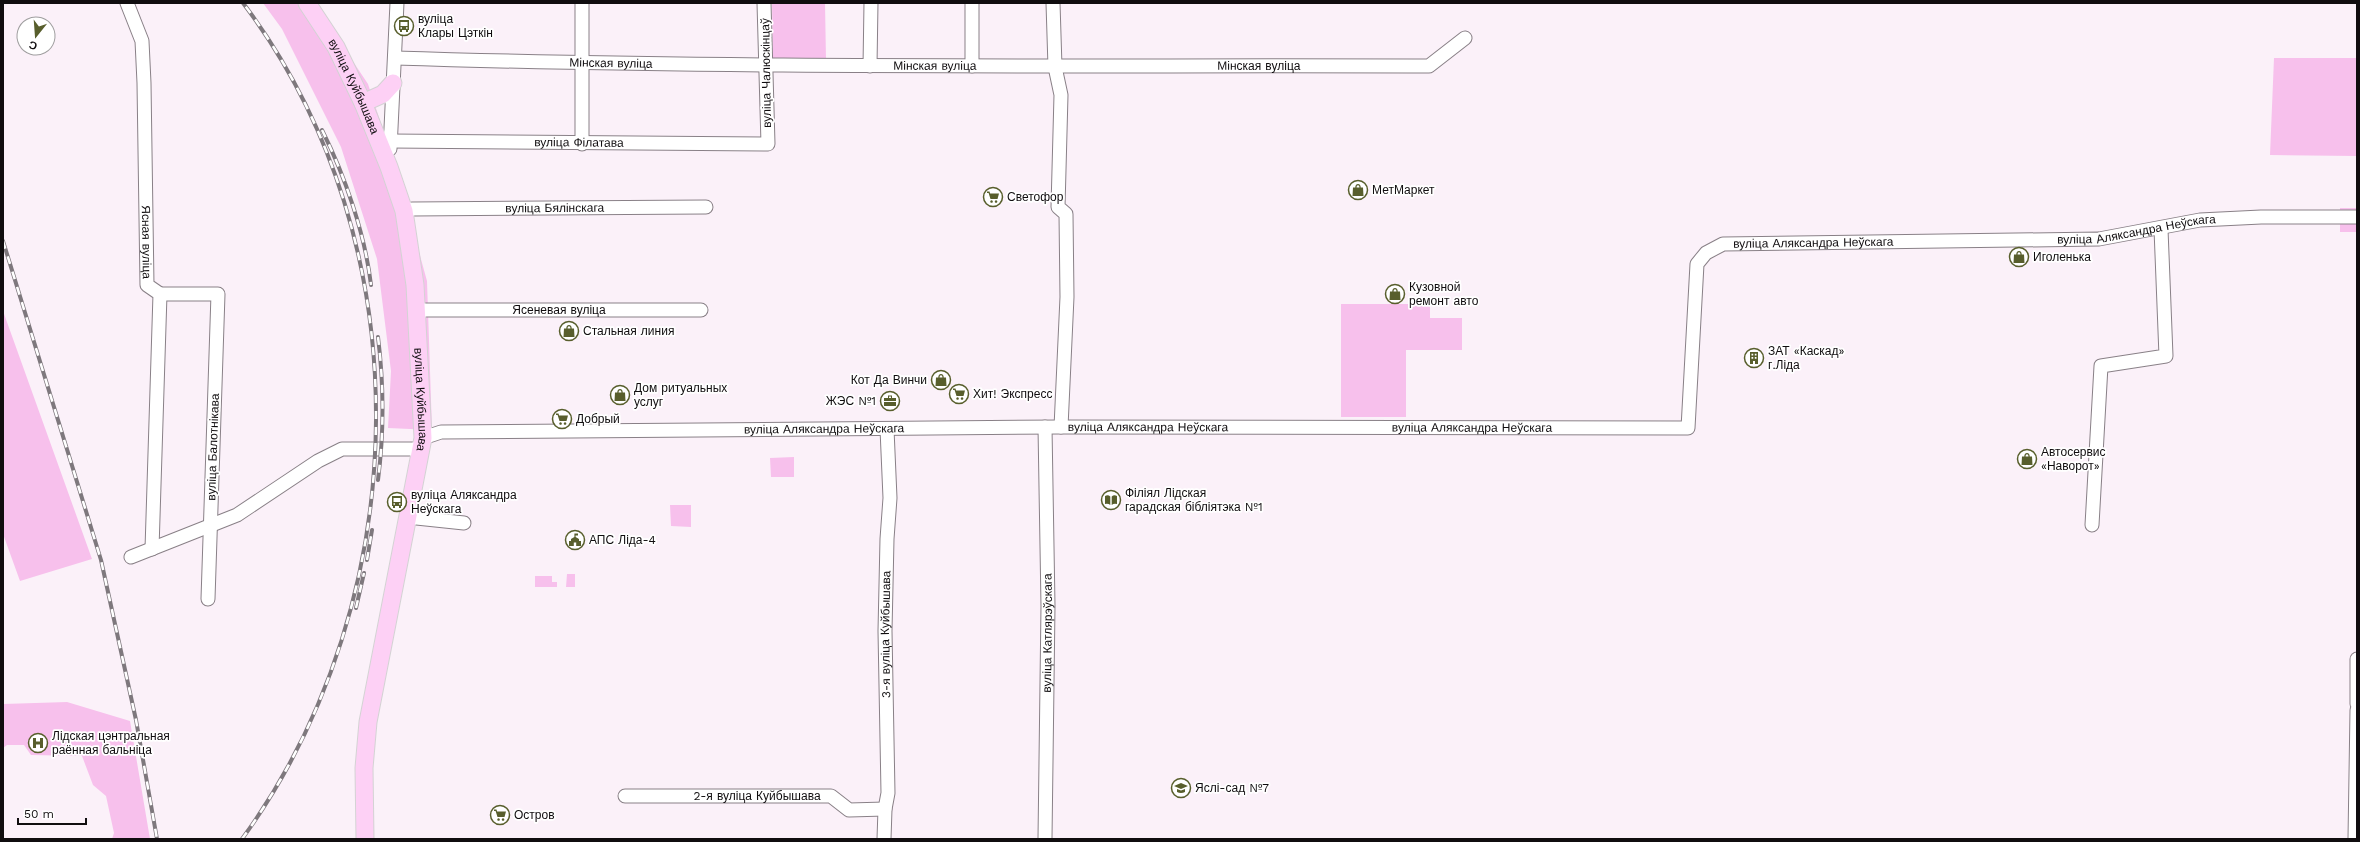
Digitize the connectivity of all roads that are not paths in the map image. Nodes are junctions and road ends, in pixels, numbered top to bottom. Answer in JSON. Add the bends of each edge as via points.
{"nodes":[{"id":1,"x":127,"y":3,"type":"edge"},
{"id":2,"x":307,"y":3,"type":"edge"},
{"id":3,"x":397,"y":3,"type":"edge"},
{"id":4,"x":582,"y":3,"type":"edge"},
{"id":5,"x":764,"y":3,"type":"edge"},
{"id":6,"x":871,"y":3,"type":"edge"},
{"id":7,"x":972,"y":3,"type":"edge"},
{"id":8,"x":1053,"y":3,"type":"edge"},
{"id":9,"x":1465,"y":38,"type":"dead end"},
{"id":10,"x":395,"y":58,"type":"junction"},
{"id":11,"x":580,"y":64,"type":"junction"},
{"id":12,"x":766,"y":65,"type":"junction"},
{"id":13,"x":870,"y":66,"type":"junction"},
{"id":14,"x":972,"y":66,"type":"junction"},
{"id":15,"x":1055,"y":68,"type":"junction"},
{"id":16,"x":393,"y":83,"type":"junction"},
{"id":17,"x":363,"y":103,"type":"junction"},
{"id":18,"x":390,"y":141,"type":"junction"},
{"id":19,"x":582,"y":144,"type":"junction"},
{"id":20,"x":768,"y":144,"type":"joint"},
{"id":21,"x":390,"y":167,"type":"junction"},
{"id":22,"x":706,"y":208,"type":"dead end"},
{"id":23,"x":404,"y":211,"type":"junction"},
{"id":24,"x":2357,"y":216,"type":"edge"},
{"id":25,"x":2161,"y":229,"type":"junction"},
{"id":26,"x":160,"y":294,"type":"junction"},
{"id":27,"x":416,"y":310,"type":"junction"},
{"id":28,"x":701,"y":310,"type":"dead end"},
{"id":29,"x":1045,"y":427,"type":"junction"},
{"id":30,"x":1061,"y":427,"type":"junction"},
{"id":31,"x":887,"y":429,"type":"junction"},
{"id":32,"x":421,"y":443,"type":"junction"},
{"id":33,"x":407,"y":517,"type":"junction"},
{"id":34,"x":464,"y":523,"type":"dead end"},
{"id":35,"x":210,"y":525,"type":"junction"},
{"id":36,"x":2092,"y":525,"type":"dead end"},
{"id":37,"x":152,"y":549,"type":"junction"},
{"id":38,"x":131,"y":557,"type":"dead end"},
{"id":39,"x":208,"y":599,"type":"dead end"},
{"id":40,"x":2357,"y":659,"type":"edge"},
{"id":41,"x":2357,"y":704,"type":"edge"},
{"id":42,"x":2357,"y":710,"type":"edge"},
{"id":43,"x":625,"y":796,"type":"dead end"},
{"id":44,"x":885,"y":809,"type":"junction"},
{"id":45,"x":365,"y":839,"type":"edge"},
{"id":46,"x":884,"y":839,"type":"edge"},
{"id":47,"x":1045,"y":839,"type":"edge"},
{"id":48,"x":2355,"y":839,"type":"edge"}],
"edges":[{"from":1,"to":26,"type":"street","name":"Ясная вуліца","via":[[142,41],[147,285]]},
{"from":2,"to":17,"type":"main road","name":"вуліца Куйбышава","via":[[336,47]]},
{"from":3,"to":10,"type":"street"},
{"from":4,"to":11,"type":"street"},
{"from":5,"to":12,"type":"street","name":"вуліца Чалюскінцаў"},
{"from":6,"to":13,"type":"street"},
{"from":7,"to":14,"type":"street"},
{"from":8,"to":15,"type":"street"},
{"from":9,"to":15,"type":"street","name":"Мінская вуліца","via":[[1429,66]]},
{"from":10,"to":11,"type":"street","name":"Мінская вуліца"},
{"from":10,"to":16,"type":"street"},
{"from":11,"to":12,"type":"street","name":"Мінская вуліца"},
{"from":11,"to":19,"type":"street"},
{"from":12,"to":13,"type":"street","name":"Мінская вуліца"},
{"from":12,"to":20,"type":"street","name":"вуліца Чалюскінцаў"},
{"from":13,"to":14,"type":"street","name":"Мінская вуліца"},
{"from":14,"to":15,"type":"street","name":"Мінская вуліца"},
{"from":15,"to":30,"type":"street","via":[[1061,95],[1058,207],[1066,214],[1067,297]]},
{"from":16,"to":17,"type":"main road","via":[[383,94]]},
{"from":16,"to":18,"type":"street"},
{"from":17,"to":21,"type":"main road","name":"вуліца Куйбышава"},
{"from":18,"to":19,"type":"street","name":"вуліца Філатава"},
{"from":18,"to":21,"type":"street"},
{"from":19,"to":20,"type":"street","name":"вуліца Філатава"},
{"from":21,"to":23,"type":"main road","name":"вуліца Куйбышава"},
{"from":22,"to":23,"type":"street","name":"вуліца Бялінскага"},
{"from":23,"to":27,"type":"main road","name":"вуліца Куйбышава","via":[[415,285]]},
{"from":24,"to":25,"type":"street","name":"вуліца Аляксандра Неўскага","via":[[2200,220]]},
{"from":25,"to":30,"type":"street","name":"вуліца Аляксандра Неўскага","via":[[2099,239],[1723,244],[1706,253],[1698,264],[1688,428]]},
{"from":25,"to":36,"type":"street","via":[[2166,356],[2101,366]]},
{"from":26,"to":35,"type":"street","name":"вуліца Балотнікава","via":[[218,294]]},
{"from":26,"to":37,"type":"street","name":"Ясная вуліца"},
{"from":27,"to":28,"type":"street","name":"Ясеневая вуліца"},
{"from":27,"to":32,"type":"main road","name":"вуліца Куйбышава"},
{"from":29,"to":30,"type":"street","name":"вуліца Аляксандра Неўскага"},
{"from":29,"to":31,"type":"street","name":"вуліца Аляксандра Неўскага"},
{"from":29,"to":47,"type":"street","name":"вуліца Катлярэўскага","via":[[1048,606]]},
{"from":31,"to":32,"type":"street","name":"вуліца Аляксандра Неўскага","via":[[441,432]]},
{"from":31,"to":44,"type":"street","name":"3-я вуліца Куйбышава","via":[[890,498],[885,631],[888,793]]},
{"from":32,"to":33,"type":"main road","name":"вуліца Куйбышава"},
{"from":32,"to":35,"type":"street","name":"вуліца Аляксандра Неўскага","via":[[342,449],[318,461],[237,515]]},
{"from":33,"to":34,"type":"street"},
{"from":33,"to":45,"type":"main road","name":"вуліца Куйбышава","via":[[368,722],[364,768]]},
{"from":35,"to":37,"type":"street","name":"вуліца Аляксандра Неўскага"},
{"from":35,"to":39,"type":"street","name":"вуліца Балотнікава"},
{"from":37,"to":38,"type":"street","name":"вуліца Аляксандра Неўскага"},
{"from":40,"to":41,"type":"street"},
{"from":42,"to":48,"type":"street"},
{"from":43,"to":44,"type":"street","name":"2-я вуліца Куйбышава","via":[[832,796],[849,810]]},
{"from":44,"to":46,"type":"street","name":"3-я вуліца Куйбышава"}]}
